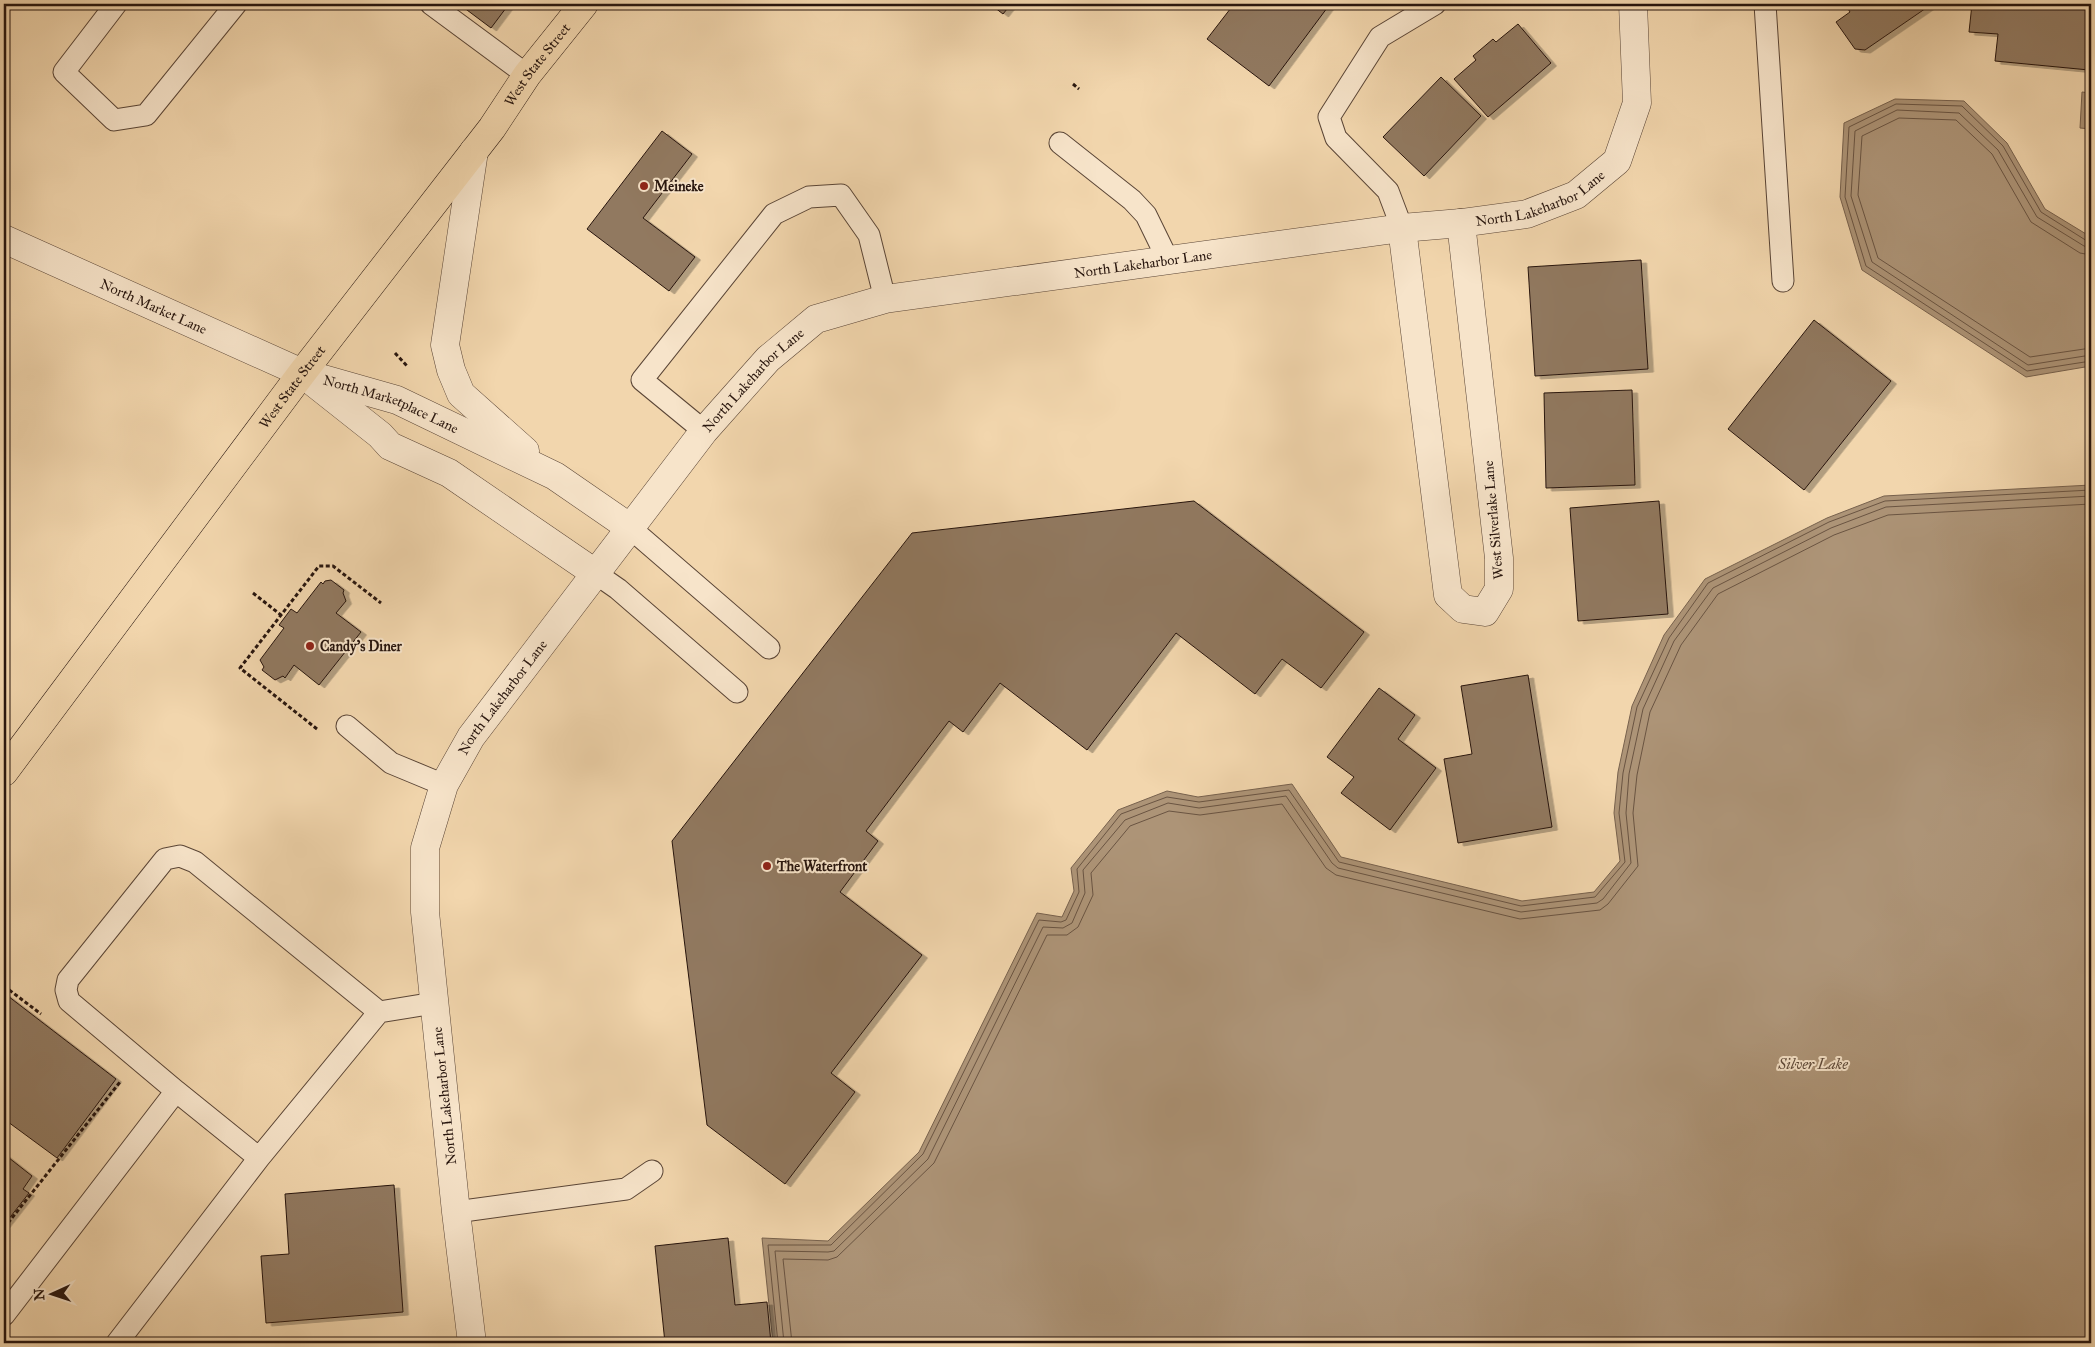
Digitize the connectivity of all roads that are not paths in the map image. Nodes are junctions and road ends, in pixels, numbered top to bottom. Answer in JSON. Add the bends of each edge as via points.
{"nodes":[{"id":1,"x":116,"y":4,"type":"edge"},
{"id":2,"x":236,"y":4,"type":"edge"},
{"id":3,"x":431,"y":4,"type":"edge"},
{"id":4,"x":584,"y":4,"type":"edge"},
{"id":5,"x":1435,"y":4,"type":"edge"},
{"id":6,"x":1633,"y":4,"type":"edge"},
{"id":7,"x":1765,"y":4,"type":"edge"},
{"id":8,"x":528,"y":75,"type":"junction"},
{"id":9,"x":1060,"y":143,"type":"dead end"},
{"id":10,"x":474,"y":151,"type":"junction"},
{"id":11,"x":1461,"y":223,"type":"junction"},
{"id":12,"x":1402,"y":228,"type":"junction"},
{"id":13,"x":4,"y":239,"type":"edge"},
{"id":14,"x":1168,"y":260,"type":"junction"},
{"id":15,"x":1782,"y":281,"type":"dead end"},
{"id":16,"x":884,"y":299,"type":"junction"},
{"id":17,"x":302,"y":373,"type":"junction"},
{"id":18,"x":704,"y":431,"type":"junction"},
{"id":19,"x":555,"y":476,"type":"junction"},
{"id":20,"x":629,"y":527,"type":"junction"},
{"id":21,"x":595,"y":573,"type":"junction"},
{"id":22,"x":769,"y":648,"type":"dead end"},
{"id":23,"x":737,"y":692,"type":"dead end"},
{"id":24,"x":347,"y":726,"type":"dead end"},
{"id":25,"x":4,"y":772,"type":"edge"},
{"id":26,"x":444,"y":785,"type":"junction"},
{"id":27,"x":434,"y":1003,"type":"junction"},
{"id":28,"x":379,"y":1012,"type":"junction"},
{"id":29,"x":176,"y":1091,"type":"junction"},
{"id":30,"x":259,"y":1158,"type":"junction"},
{"id":31,"x":652,"y":1171,"type":"dead end"},
{"id":32,"x":456,"y":1212,"type":"junction"},
{"id":33,"x":4,"y":1315,"type":"edge"},
{"id":34,"x":117,"y":1343,"type":"edge"},
{"id":35,"x":472,"y":1343,"type":"edge"}],
"edges":[{"from":1,"to":2,"type":"lane","via":[[64,72],[114,120],[146,115]]},
{"from":3,"to":8,"type":"lane"},
{"from":4,"to":8,"type":"main road","name":"West State Street"},
{"from":5,"to":12,"type":"lane","via":[[1380,37],[1329,118],[1336,138],[1388,191]]},
{"from":6,"to":11,"type":"street","name":"North Lakeharbor Lane","via":[[1637,103],[1617,160],[1576,195],[1527,214]]},
{"from":7,"to":15,"type":"lane"},
{"from":8,"to":10,"type":"main road","name":"West State Street"},
{"from":9,"to":14,"type":"lane","via":[[1132,200],[1146,215]]},
{"from":10,"to":17,"type":"main road","name":"West State Street"},
{"from":10,"to":19,"type":"street","via":[[445,345],[451,370],[460,394]]},
{"from":11,"to":12,"type":"street","name":"North Lakeharbor Lane"},
{"from":11,"to":12,"type":"street","name":"West Silverlake Lane","via":[[1499,558],[1499,589],[1485,612],[1463,609],[1448,595]]},
{"from":12,"to":14,"type":"street","name":"North Lakeharbor Lane"},
{"from":13,"to":17,"type":"street","name":"North Market Lane"},
{"from":14,"to":16,"type":"street","name":"North Lakeharbor Lane"},
{"from":16,"to":18,"type":"street","name":"North Lakeharbor Lane","via":[[816,319],[768,359]]},
{"from":16,"to":18,"type":"lane","via":[[869,235],[841,196],[809,197],[774,214],[642,380]]},
{"from":17,"to":19,"type":"street","name":"North Marketplace Lane","via":[[397,400]]},
{"from":17,"to":21,"type":"street","name":"North Marketplace Lane","via":[[390,446],[449,473]]},
{"from":17,"to":25,"type":"main road","name":"West State Street"},
{"from":18,"to":20,"type":"street","name":"North Lakeharbor Lane"},
{"from":19,"to":20,"type":"street","name":"North Marketplace Lane"},
{"from":20,"to":21,"type":"street","name":"North Lakeharbor Lane"},
{"from":20,"to":22,"type":"lane"},
{"from":21,"to":23,"type":"lane","via":[[618,589]]},
{"from":21,"to":26,"type":"street","name":"North Lakeharbor Lane","via":[[471,737]]},
{"from":24,"to":26,"type":"lane","via":[[391,763]]},
{"from":26,"to":27,"type":"street","name":"North Lakeharbor Lane","via":[[425,848],[424,912]]},
{"from":27,"to":28,"type":"lane"},
{"from":27,"to":32,"type":"street","name":"North Lakeharbor Lane"},
{"from":28,"to":29,"type":"lane","via":[[195,862],[180,856],[165,859],[68,980],[66,990],[69,1000]]},
{"from":28,"to":30,"type":"lane"},
{"from":29,"to":30,"type":"lane"},
{"from":29,"to":33,"type":"lane"},
{"from":30,"to":34,"type":"lane"},
{"from":31,"to":32,"type":"lane","via":[[626,1189]]},
{"from":32,"to":35,"type":"street","name":"North Lakeharbor Lane"}]}
